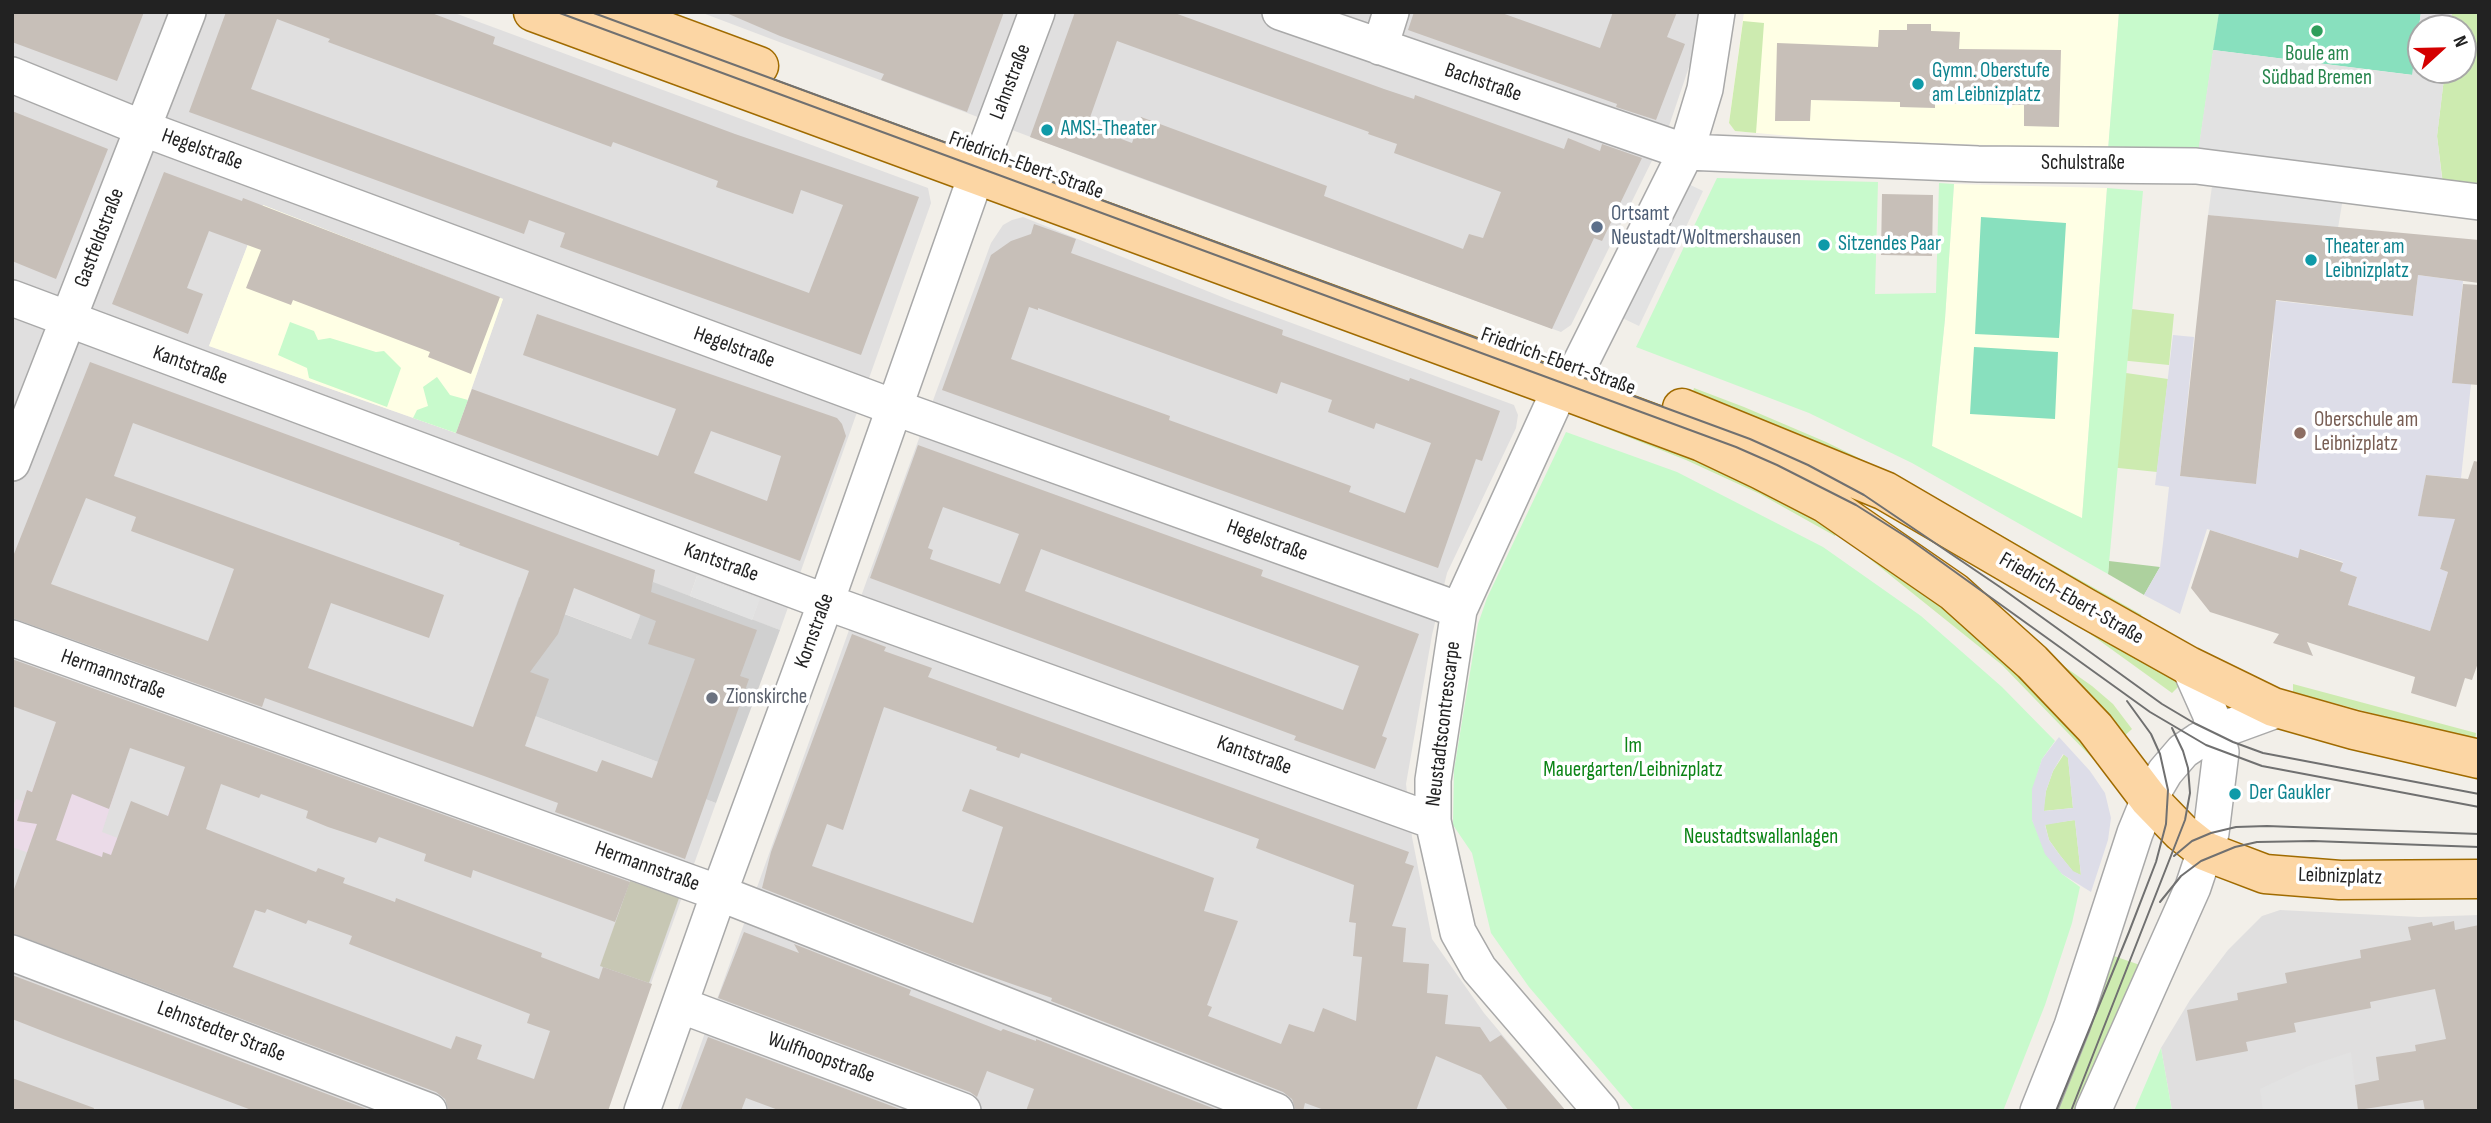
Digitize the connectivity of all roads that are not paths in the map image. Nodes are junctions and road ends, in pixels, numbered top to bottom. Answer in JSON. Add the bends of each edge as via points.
{"nodes":[{"id":1,"x":188,"y":12,"type":"edge"},
{"id":2,"x":533,"y":12,"type":"edge"},
{"id":3,"x":613,"y":12,"type":"edge"},
{"id":4,"x":1037,"y":12,"type":"edge"},
{"id":5,"x":1280,"y":12,"type":"edge"},
{"id":6,"x":1391,"y":12,"type":"edge"},
{"id":7,"x":1717,"y":12,"type":"edge"},
{"id":8,"x":1380,"y":47,"type":"junction"},
{"id":9,"x":12,"y":75,"type":"edge"},
{"id":10,"x":142,"y":128,"type":"junction"},
{"id":11,"x":1686,"y":152,"type":"junction"},
{"id":12,"x":981,"y":163,"type":"junction"},
{"id":13,"x":2479,"y":202,"type":"edge"},
{"id":14,"x":12,"y":298,"type":"edge"},
{"id":15,"x":68,"y":320,"type":"junction"},
{"id":16,"x":1569,"y":379,"type":"junction"},
{"id":17,"x":895,"y":408,"type":"junction"},
{"id":18,"x":12,"y":463,"type":"edge"},
{"id":19,"x":827,"y":602,"type":"junction"},
{"id":20,"x":1459,"y":610,"type":"junction"},
{"id":21,"x":12,"y":638,"type":"edge"},
{"id":22,"x":2189,"y":666,"type":"junction"},
{"id":23,"x":2279,"y":709,"type":"junction"},
{"id":24,"x":2216,"y":732,"type":"junction"},
{"id":25,"x":2479,"y":759,"type":"edge"},
{"id":26,"x":2149,"y":799,"type":"junction"},
{"id":27,"x":1433,"y":821,"type":"junction"},
{"id":28,"x":2205,"y":851,"type":"junction"},
{"id":29,"x":2479,"y":879,"type":"edge"},
{"id":30,"x":719,"y":893,"type":"junction"},
{"id":31,"x":12,"y":953,"type":"edge"},
{"id":32,"x":680,"y":1005,"type":"junction"},
{"id":33,"x":429,"y":1111,"type":"edge"},
{"id":34,"x":642,"y":1111,"type":"edge"},
{"id":35,"x":963,"y":1111,"type":"edge"},
{"id":36,"x":1276,"y":1111,"type":"edge"},
{"id":37,"x":1601,"y":1111,"type":"edge"},
{"id":38,"x":2038,"y":1111,"type":"edge"},
{"id":39,"x":2093,"y":1111,"type":"edge"}],
"edges":[{"from":1,"to":10,"type":"street","name":"Gastfeldstraße"},
{"from":2,"to":12,"type":"main road","name":"Friedrich-Ebert-Straße"},
{"from":3,"to":12,"type":"main road","name":"Friedrich-Ebert-Straße"},
{"from":4,"to":12,"type":"street","name":"Lahnstraße"},
{"from":5,"to":8,"type":"street","name":"Bachstraße"},
{"from":6,"to":8,"type":"street"},
{"from":7,"to":11,"type":"street","name":"Neustadtscontrescarpe","via":[[1705,89]]},
{"from":8,"to":11,"type":"street","name":"Bachstraße"},
{"from":9,"to":10,"type":"street","name":"Hegelstraße"},
{"from":10,"to":15,"type":"street","name":"Gastfeldstraße"},
{"from":10,"to":17,"type":"street","name":"Hegelstraße"},
{"from":11,"to":13,"type":"street","name":"Schulstraße","via":[[1979,164],[2196,166]]},
{"from":11,"to":16,"type":"street","name":"Neustadtscontrescarpe"},
{"from":12,"to":16,"type":"main road","name":"Friedrich-Ebert-Straße"},
{"from":12,"to":17,"type":"street","name":"Kornstraße"},
{"from":14,"to":15,"type":"street","name":"Kantstraße"},
{"from":15,"to":18,"type":"street","name":"Gastfeldstraße"},
{"from":15,"to":19,"type":"street","name":"Kantstraße"},
{"from":16,"to":20,"type":"street","name":"Neustadtscontrescarpe"},
{"from":16,"to":22,"type":"main road","name":"Friedrich-Ebert-Straße","via":[[1743,430],[1885,491]]},
{"from":16,"to":26,"type":"main road","name":"Friedrich-Ebert-Straße","via":[[1825,503],[1954,592],[2032,662],[2095,728]]},
{"from":17,"to":19,"type":"street","name":"Kornstraße"},
{"from":17,"to":20,"type":"street","name":"Hegelstraße"},
{"from":19,"to":27,"type":"street","name":"Kantstraße"},
{"from":19,"to":30,"type":"street","name":"Kornstraße"},
{"from":20,"to":27,"type":"street","name":"Neustadtscontrescarpe","via":[[1433,780]]},
{"from":21,"to":30,"type":"street","name":"Hermannstraße"},
{"from":22,"to":23,"type":"main road","name":"Friedrich-Ebert-Straße"},
{"from":22,"to":24,"type":"street"},
{"from":23,"to":24,"type":"street"},
{"from":23,"to":25,"type":"main road","name":"Friedrich-Ebert-Straße"},
{"from":24,"to":26,"type":"street","via":[[2183,751]]},
{"from":24,"to":28,"type":"street","via":[[2221,752]]},
{"from":26,"to":28,"type":"main road","name":"Leibnizplatz"},
{"from":26,"to":38,"type":"street","via":[[2072,1026]]},
{"from":27,"to":37,"type":"street","name":"Neustadtscontrescarpe","via":[[1458,932],[1479,969]]},
{"from":28,"to":29,"type":"main road","name":"Leibnizplatz","via":[[2265,874],[2340,880]]},
{"from":28,"to":39,"type":"street"},
{"from":30,"to":32,"type":"street","name":"Kornstraße"},
{"from":30,"to":36,"type":"street","name":"Hermannstraße"},
{"from":31,"to":33,"type":"street","name":"Lehnstedter Straße"},
{"from":32,"to":34,"type":"street","name":"Kornstraße"},
{"from":32,"to":35,"type":"street","name":"Wulfhoopstraße"}]}
